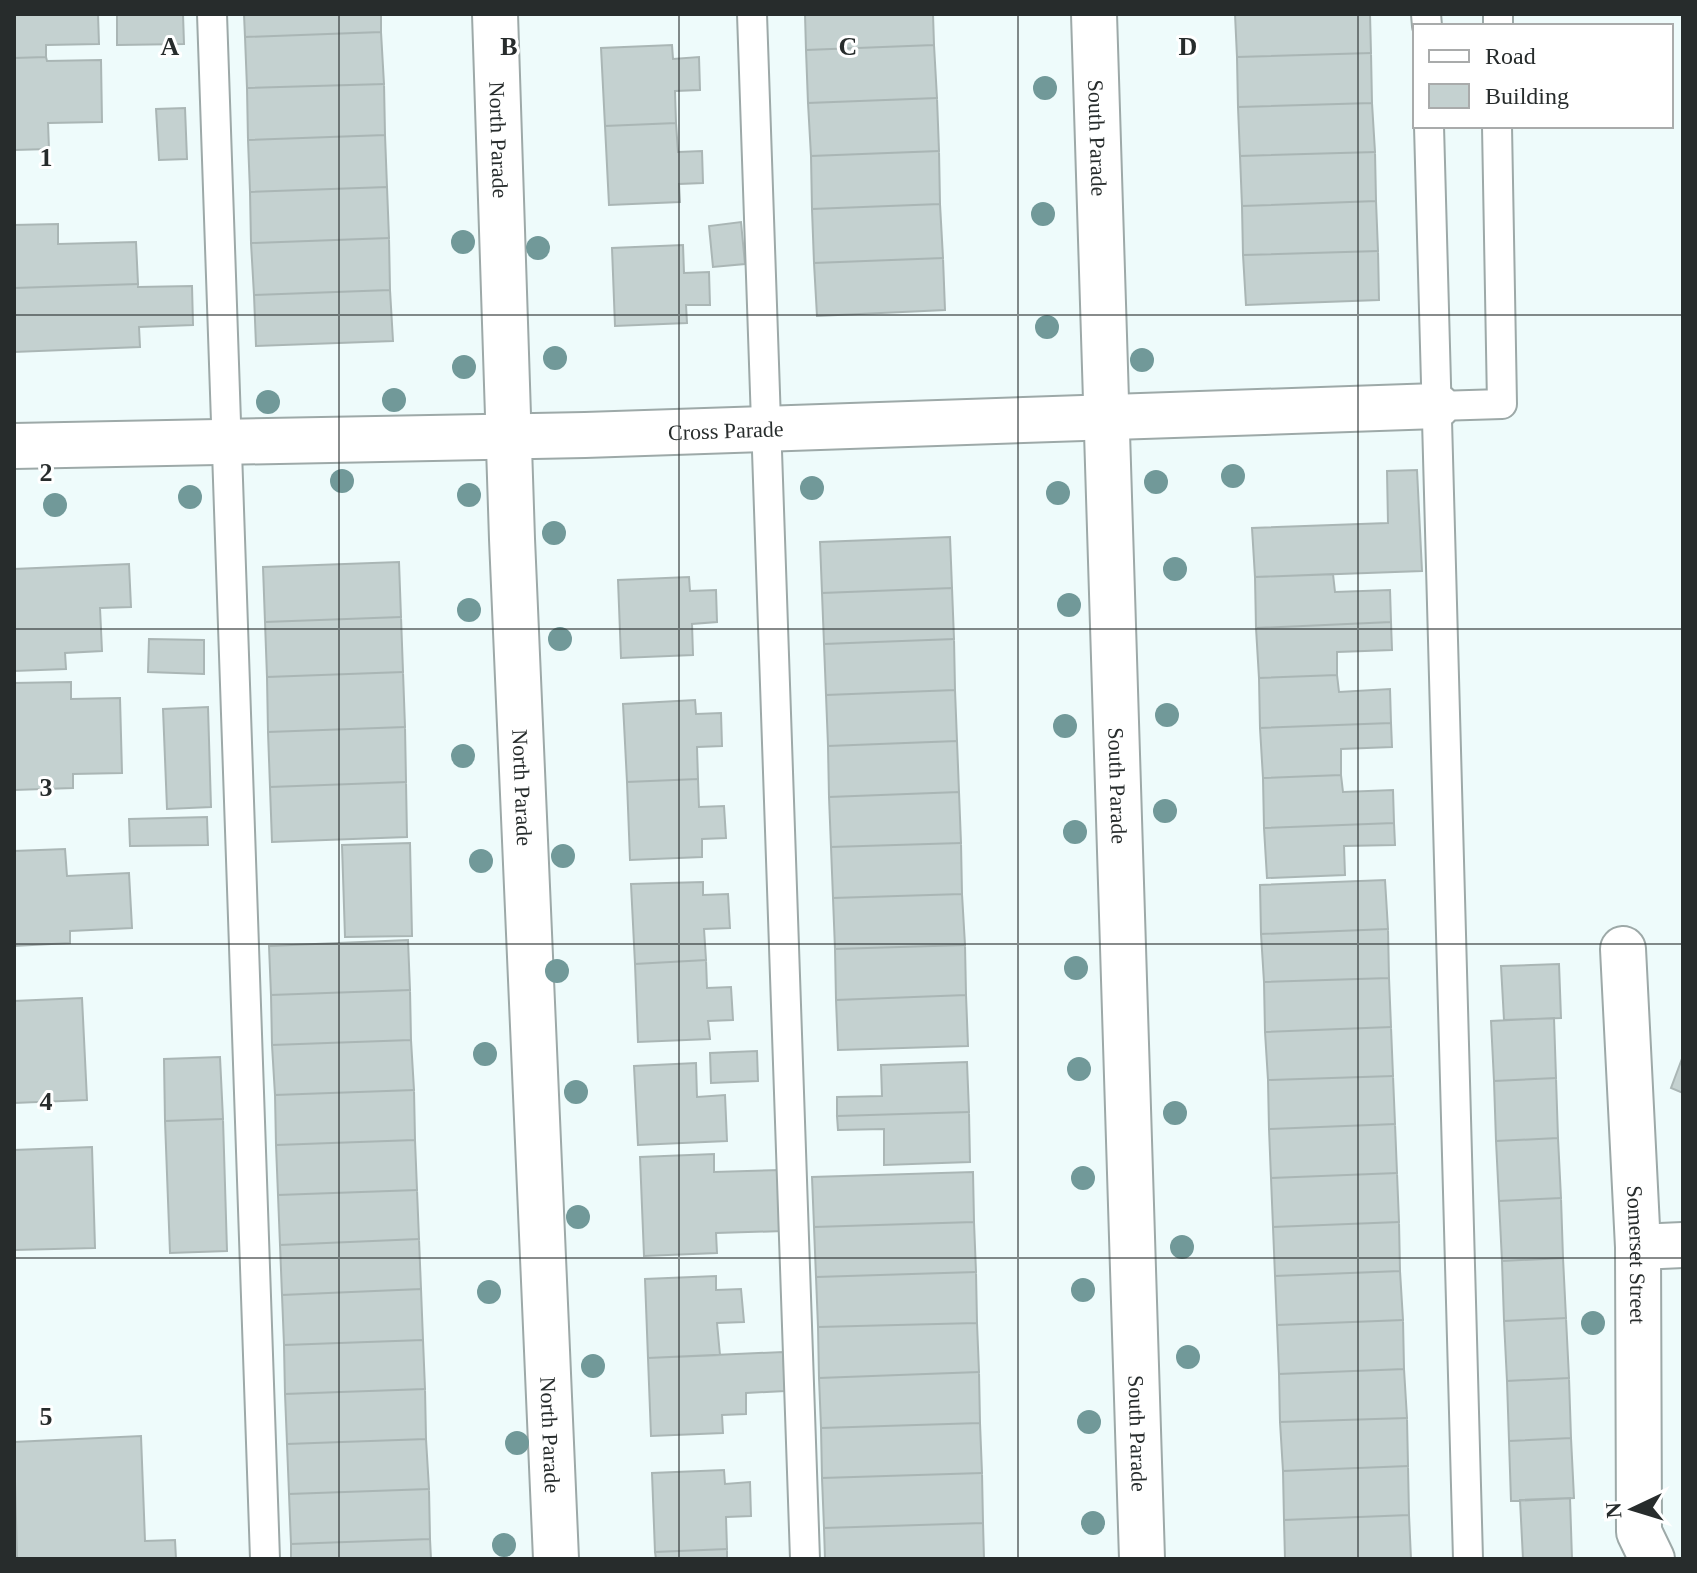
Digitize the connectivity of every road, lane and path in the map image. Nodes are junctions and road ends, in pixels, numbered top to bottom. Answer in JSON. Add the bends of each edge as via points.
{"nodes":[{"id":1,"x":212,"y":14,"type":"edge"},
{"id":2,"x":495,"y":14,"type":"edge"},
{"id":3,"x":752,"y":14,"type":"edge"},
{"id":4,"x":1094,"y":14,"type":"edge"},
{"id":5,"x":1429,"y":128,"type":"edge"},
{"id":6,"x":1497,"y":128,"type":"edge"},
{"id":7,"x":1437,"y":406,"type":"junction"},
{"id":8,"x":1105,"y":418,"type":"junction"},
{"id":9,"x":766,"y":429,"type":"junction"},
{"id":10,"x":509,"y":436,"type":"junction"},
{"id":11,"x":228,"y":442,"type":"junction"},
{"id":12,"x":14,"y":446,"type":"edge"},
{"id":13,"x":1623,"y":949,"type":"dead end"},
{"id":14,"x":1683,"y":1245,"type":"edge"},
{"id":15,"x":1638,"y":1247,"type":"junction"},
{"id":16,"x":265,"y":1559,"type":"edge"},
{"id":17,"x":556,"y":1559,"type":"edge"},
{"id":18,"x":805,"y":1559,"type":"edge"},
{"id":19,"x":1142,"y":1559,"type":"edge"},
{"id":20,"x":1468,"y":1559,"type":"edge"},
{"id":21,"x":1652,"y":1559,"type":"edge"}],
"edges":[{"from":1,"to":11,"type":"lane"},
{"from":2,"to":10,"type":"street","name":"North Parade"},
{"from":3,"to":9,"type":"lane"},
{"from":4,"to":8,"type":"street","name":"South Parade"},
{"from":5,"to":7,"type":"lane"},
{"from":6,"to":7,"type":"lane","via":[[1502,404]]},
{"from":7,"to":8,"type":"street","name":"Cross Parade"},
{"from":7,"to":20,"type":"lane"},
{"from":8,"to":9,"type":"street","name":"Cross Parade"},
{"from":8,"to":19,"type":"street","name":"South Parade"},
{"from":9,"to":10,"type":"street","name":"Cross Parade"},
{"from":9,"to":18,"type":"lane"},
{"from":10,"to":11,"type":"street","name":"Cross Parade"},
{"from":10,"to":17,"type":"street","name":"North Parade"},
{"from":11,"to":12,"type":"street","name":"Cross Parade"},
{"from":11,"to":16,"type":"lane"},
{"from":13,"to":15,"type":"street","name":"Somerset Street"},
{"from":14,"to":15,"type":"street"},
{"from":15,"to":21,"type":"street","name":"Somerset Street","via":[[1639,1532]]}]}
